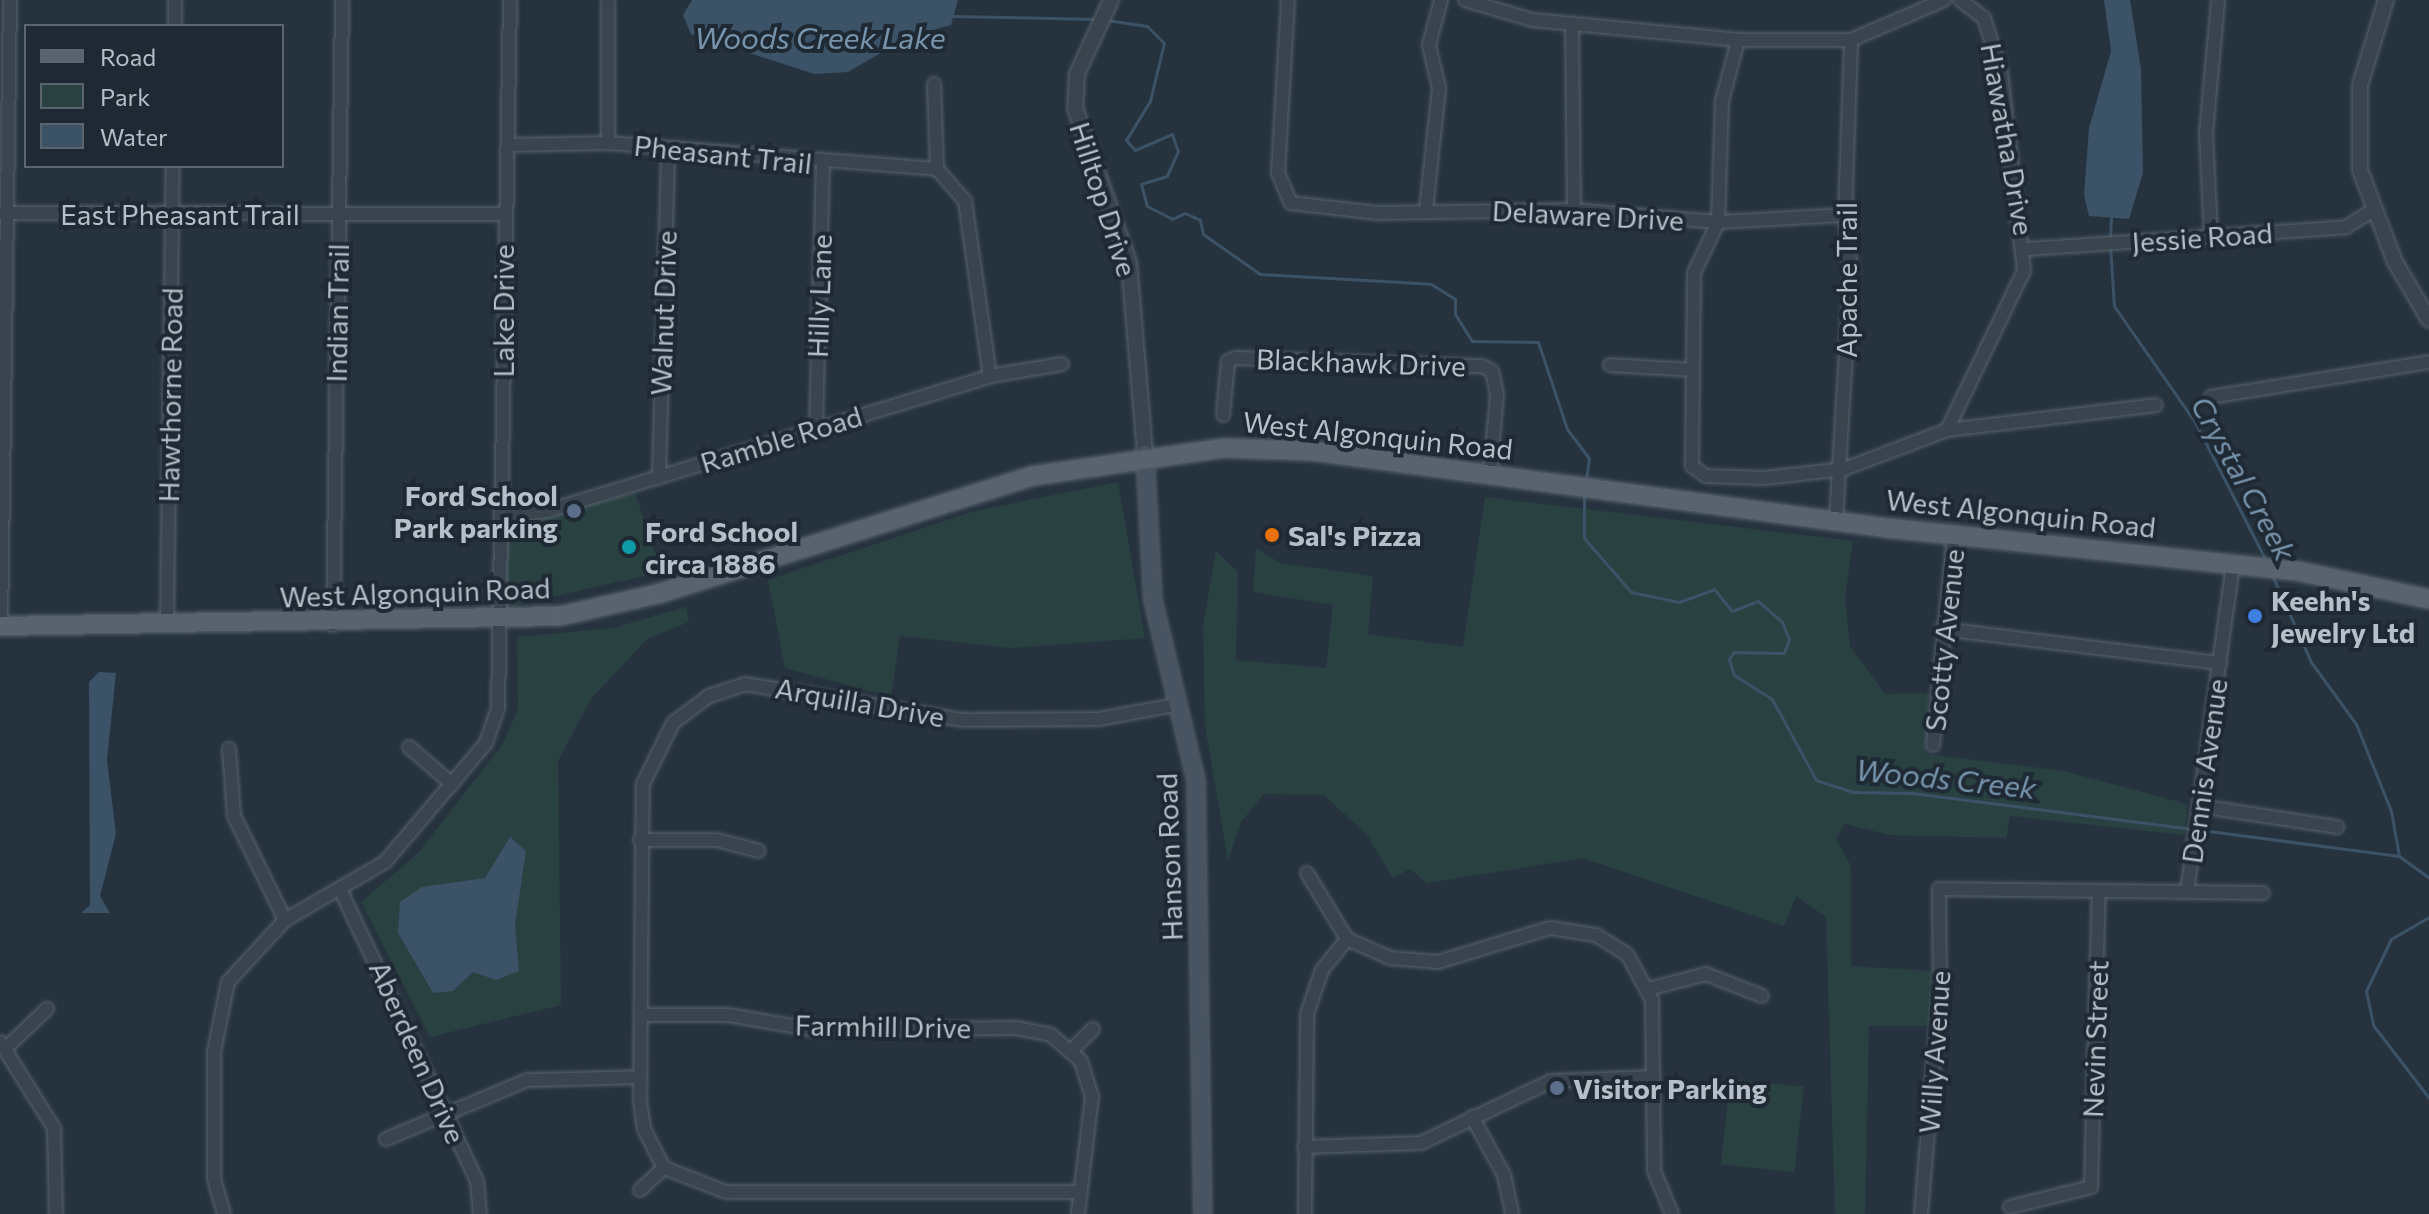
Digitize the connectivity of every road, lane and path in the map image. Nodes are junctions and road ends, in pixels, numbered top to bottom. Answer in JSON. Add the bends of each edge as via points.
{"nodes":[{"id":1,"x":10,"y":0,"type":"edge"},
{"id":2,"x":175,"y":0,"type":"edge"},
{"id":3,"x":342,"y":0,"type":"edge"},
{"id":4,"x":510,"y":0,"type":"edge"},
{"id":5,"x":608,"y":0,"type":"edge"},
{"id":6,"x":1111,"y":0,"type":"edge"},
{"id":7,"x":1288,"y":0,"type":"edge"},
{"id":8,"x":1441,"y":0,"type":"edge"},
{"id":9,"x":1465,"y":0,"type":"edge"},
{"id":10,"x":1944,"y":0,"type":"edge"},
{"id":11,"x":1960,"y":0,"type":"edge"},
{"id":12,"x":2218,"y":0,"type":"edge"},
{"id":13,"x":2386,"y":0,"type":"edge"},
{"id":14,"x":175,"y":24,"type":"edge"},
{"id":15,"x":1572,"y":24,"type":"junction"},
{"id":16,"x":1738,"y":40,"type":"junction"},
{"id":17,"x":1851,"y":40,"type":"junction"},
{"id":18,"x":4,"y":47,"type":"edge"},
{"id":19,"x":934,"y":84,"type":"dead end"},
{"id":20,"x":608,"y":143,"type":"junction"},
{"id":21,"x":509,"y":145,"type":"junction"},
{"id":22,"x":668,"y":148,"type":"junction"},
{"id":23,"x":823,"y":164,"type":"junction"},
{"id":24,"x":173,"y":168,"type":"edge"},
{"id":25,"x":937,"y":169,"type":"junction"},
{"id":26,"x":1426,"y":210,"type":"junction"},
{"id":27,"x":1574,"y":210,"type":"junction"},
{"id":28,"x":2372,"y":211,"type":"junction"},
{"id":29,"x":3,"y":213,"type":"edge"},
{"id":30,"x":503,"y":214,"type":"junction"},
{"id":31,"x":172,"y":215,"type":"junction"},
{"id":32,"x":339,"y":215,"type":"junction"},
{"id":33,"x":1845,"y":215,"type":"junction"},
{"id":34,"x":1718,"y":222,"type":"junction"},
{"id":35,"x":2211,"y":236,"type":"junction"},
{"id":36,"x":2027,"y":249,"type":"junction"},
{"id":37,"x":2429,"y":320,"type":"edge"},
{"id":38,"x":2429,"y":362,"type":"edge"},
{"id":39,"x":1062,"y":364,"type":"dead end"},
{"id":40,"x":1610,"y":365,"type":"dead end"},
{"id":41,"x":1693,"y":370,"type":"junction"},
{"id":42,"x":990,"y":376,"type":"junction"},
{"id":43,"x":2211,"y":397,"type":"dead end"},
{"id":44,"x":2156,"y":405,"type":"dead end"},
{"id":45,"x":1223,"y":415,"type":"dead end"},
{"id":46,"x":816,"y":428,"type":"junction"},
{"id":47,"x":1947,"y":430,"type":"junction"},
{"id":48,"x":1145,"y":454,"type":"junction"},
{"id":49,"x":1844,"y":469,"type":"junction"},
{"id":50,"x":1490,"y":474,"type":"junction"},
{"id":51,"x":659,"y":478,"type":"junction"},
{"id":52,"x":501,"y":517,"type":"junction"},
{"id":53,"x":1836,"y":520,"type":"junction"},
{"id":54,"x":1954,"y":534,"type":"junction"},
{"id":55,"x":2233,"y":563,"type":"junction"},
{"id":56,"x":2429,"y":599,"type":"edge"},
{"id":57,"x":500,"y":622,"type":"junction"},
{"id":58,"x":167,"y":625,"type":"junction"},
{"id":59,"x":333,"y":625,"type":"junction"},
{"id":60,"x":0,"y":626,"type":"edge"},
{"id":61,"x":1942,"y":629,"type":"junction"},
{"id":62,"x":2220,"y":663,"type":"junction"},
{"id":63,"x":1180,"y":704,"type":"junction"},
{"id":64,"x":1933,"y":745,"type":"dead end"},
{"id":65,"x":409,"y":747,"type":"dead end"},
{"id":66,"x":229,"y":749,"type":"dead end"},
{"id":67,"x":452,"y":784,"type":"junction"},
{"id":68,"x":2198,"y":810,"type":"junction"},
{"id":69,"x":2337,"y":827,"type":"dead end"},
{"id":70,"x":640,"y":840,"type":"junction"},
{"id":71,"x":759,"y":851,"type":"dead end"},
{"id":72,"x":1307,"y":873,"type":"dead end"},
{"id":73,"x":1939,"y":889,"type":"joint"},
{"id":74,"x":2099,"y":891,"type":"junction"},
{"id":75,"x":2187,"y":892,"type":"junction"},
{"id":76,"x":342,"y":893,"type":"junction"},
{"id":77,"x":2263,"y":893,"type":"dead end"},
{"id":78,"x":285,"y":920,"type":"junction"},
{"id":79,"x":1347,"y":939,"type":"junction"},
{"id":80,"x":1648,"y":989,"type":"junction"},
{"id":81,"x":1762,"y":996,"type":"dead end"},
{"id":82,"x":47,"y":1009,"type":"dead end"},
{"id":83,"x":642,"y":1015,"type":"junction"},
{"id":84,"x":1093,"y":1029,"type":"dead end"},
{"id":85,"x":3,"y":1045,"type":"edge"},
{"id":86,"x":1071,"y":1051,"type":"junction"},
{"id":87,"x":640,"y":1077,"type":"junction"},
{"id":88,"x":1654,"y":1077,"type":"junction"},
{"id":89,"x":444,"y":1112,"type":"junction"},
{"id":90,"x":1472,"y":1117,"type":"junction"},
{"id":91,"x":386,"y":1139,"type":"dead end"},
{"id":92,"x":1304,"y":1147,"type":"junction"},
{"id":93,"x":664,"y":1168,"type":"junction"},
{"id":94,"x":640,"y":1190,"type":"dead end"},
{"id":95,"x":1081,"y":1192,"type":"junction"},
{"id":96,"x":2010,"y":1207,"type":"dead end"},
{"id":97,"x":56,"y":1214,"type":"edge"},
{"id":98,"x":224,"y":1214,"type":"edge"},
{"id":99,"x":480,"y":1214,"type":"edge"},
{"id":100,"x":1078,"y":1214,"type":"edge"},
{"id":101,"x":1203,"y":1214,"type":"edge"},
{"id":102,"x":1305,"y":1214,"type":"edge"},
{"id":103,"x":1512,"y":1214,"type":"edge"},
{"id":104,"x":1672,"y":1214,"type":"edge"},
{"id":105,"x":1921,"y":1214,"type":"edge"}],
"edges":[{"from":1,"to":18,"type":"street"},
{"from":2,"to":14,"type":"street"},
{"from":3,"to":32,"type":"street","name":"Indian Trail"},
{"from":4,"to":21,"type":"street","name":"Lake Drive"},
{"from":5,"to":20,"type":"street"},
{"from":6,"to":48,"type":"street","name":"Hilltop Drive","via":[[1077,74],[1075,108],[1129,262]]},
{"from":7,"to":26,"type":"street","name":"Delaware Drive","via":[[1278,186],[1291,203],[1330,210]]},
{"from":8,"to":26,"type":"street","via":[[1429,45],[1439,88]]},
{"from":9,"to":15,"type":"street"},
{"from":10,"to":17,"type":"street"},
{"from":11,"to":36,"type":"street","name":"Hiawatha Drive","via":[[1977,8],[1993,39]]},
{"from":12,"to":35,"type":"street","via":[[2206,133]]},
{"from":13,"to":28,"type":"street","via":[[2360,85],[2360,170]]},
{"from":15,"to":16,"type":"street"},
{"from":15,"to":27,"type":"street"},
{"from":16,"to":17,"type":"street"},
{"from":16,"to":34,"type":"street","via":[[1722,101]]},
{"from":17,"to":33,"type":"street","name":"Apache Trail"},
{"from":18,"to":29,"type":"street"},
{"from":19,"to":25,"type":"street"},
{"from":20,"to":21,"type":"street","name":"Pheasant Trail"},
{"from":20,"to":22,"type":"street","name":"Pheasant Trail"},
{"from":21,"to":30,"type":"street","name":"Lake Drive"},
{"from":22,"to":23,"type":"street","name":"Pheasant Trail"},
{"from":22,"to":51,"type":"street","name":"Walnut Drive"},
{"from":23,"to":25,"type":"street","name":"Pheasant Trail"},
{"from":23,"to":46,"type":"street","name":"Hilly Lane"},
{"from":24,"to":31,"type":"street","name":"Hawthorne Road"},
{"from":25,"to":42,"type":"street","via":[[965,201]]},
{"from":26,"to":27,"type":"street","name":"Delaware Drive"},
{"from":27,"to":34,"type":"street","name":"Delaware Drive"},
{"from":28,"to":35,"type":"street","name":"Jessie Road","via":[[2346,227]]},
{"from":28,"to":37,"type":"street"},
{"from":29,"to":31,"type":"street","name":"East Pheasant Trail"},
{"from":29,"to":60,"type":"street"},
{"from":30,"to":32,"type":"street","name":"East Pheasant Trail"},
{"from":30,"to":52,"type":"street","name":"Lake Drive"},
{"from":31,"to":32,"type":"street","name":"East Pheasant Trail"},
{"from":31,"to":58,"type":"street","name":"Hawthorne Road"},
{"from":32,"to":59,"type":"street","name":"Indian Trail"},
{"from":33,"to":34,"type":"street","name":"Delaware Drive"},
{"from":33,"to":49,"type":"street","name":"Apache Trail","via":[[1851,271]]},
{"from":34,"to":41,"type":"street","via":[[1695,265]]},
{"from":35,"to":36,"type":"street","name":"Jessie Road"},
{"from":36,"to":47,"type":"street","name":"Hiawatha Drive","via":[[1979,376]]},
{"from":38,"to":43,"type":"street","via":[[2374,376]]},
{"from":39,"to":42,"type":"street","name":"Ramble Road"},
{"from":40,"to":41,"type":"street"},
{"from":41,"to":49,"type":"street","via":[[1690,458],[1696,473],[1717,477]]},
{"from":42,"to":46,"type":"street","name":"Ramble Road"},
{"from":44,"to":47,"type":"street"},
{"from":45,"to":50,"type":"street","name":"Blackhawk Drive","via":[[1228,361],[1236,358],[1482,366],[1492,371],[1497,394]]},
{"from":46,"to":51,"type":"street","name":"Ramble Road"},
{"from":47,"to":49,"type":"street"},
{"from":48,"to":50,"type":"main road","name":"West Algonquin Road","via":[[1312,451]]},
{"from":48,"to":57,"type":"main road","name":"West Algonquin Road","via":[[1032,476],[620,604]]},
{"from":48,"to":63,"type":"main road","name":"Hanson Road","via":[[1153,600]]},
{"from":49,"to":53,"type":"street","name":"Apache Trail"},
{"from":50,"to":53,"type":"main road","name":"West Algonquin Road"},
{"from":51,"to":52,"type":"street","name":"Ramble Road"},
{"from":52,"to":57,"type":"street","name":"Lake Drive"},
{"from":53,"to":54,"type":"main road","name":"West Algonquin Road"},
{"from":54,"to":55,"type":"main road","name":"West Algonquin Road"},
{"from":54,"to":61,"type":"street","name":"Scotty Avenue"},
{"from":55,"to":56,"type":"main road","name":"West Algonquin Road"},
{"from":55,"to":62,"type":"street","name":"Dennis Avenue"},
{"from":57,"to":59,"type":"main road","name":"West Algonquin Road"},
{"from":57,"to":67,"type":"street","name":"Lake Drive","via":[[493,725]]},
{"from":58,"to":59,"type":"main road","name":"West Algonquin Road"},
{"from":58,"to":60,"type":"main road","name":"West Algonquin Road"},
{"from":61,"to":62,"type":"street"},
{"from":61,"to":64,"type":"street","name":"Scotty Avenue"},
{"from":62,"to":68,"type":"street","name":"Dennis Avenue"},
{"from":63,"to":70,"type":"street","name":"Arquilla Drive","via":[[1099,719],[962,720],[745,684],[690,708],[666,733],[643,784]]},
{"from":63,"to":101,"type":"main road","name":"Hanson Road","via":[[1196,781]]},
{"from":65,"to":67,"type":"street"},
{"from":66,"to":78,"type":"street","via":[[234,816]]},
{"from":67,"to":76,"type":"street","name":"Lake Drive","via":[[385,862]]},
{"from":68,"to":69,"type":"street"},
{"from":68,"to":75,"type":"street","name":"Dennis Avenue"},
{"from":70,"to":71,"type":"street","via":[[717,840]]},
{"from":70,"to":83,"type":"street","name":"Arquilla Drive"},
{"from":72,"to":79,"type":"street"},
{"from":73,"to":74,"type":"street","name":"Dennis Avenue"},
{"from":73,"to":105,"type":"street","name":"Willy Avenue","via":[[1939,1020]]},
{"from":74,"to":75,"type":"street","name":"Dennis Avenue"},
{"from":74,"to":96,"type":"street","name":"Nevin Street","via":[[2091,1187]]},
{"from":75,"to":77,"type":"street"},
{"from":76,"to":78,"type":"street","name":"Lake Drive"},
{"from":76,"to":89,"type":"street","name":"Aberdeen Drive"},
{"from":78,"to":98,"type":"street","name":"Lake Drive","via":[[236,968],[218,1014],[214,1178]]},
{"from":79,"to":80,"type":"street","via":[[1426,963],[1523,932],[1574,929],[1617,946]]},
{"from":79,"to":92,"type":"street","via":[[1322,970],[1307,1014]]},
{"from":80,"to":81,"type":"street","via":[[1706,974]]},
{"from":80,"to":88,"type":"street"},
{"from":82,"to":85,"type":"street"},
{"from":83,"to":86,"type":"street","name":"Farmhill Drive","via":[[728,1015],[816,1030],[1027,1028]]},
{"from":83,"to":87,"type":"street","name":"Arquilla Drive"},
{"from":84,"to":86,"type":"street"},
{"from":85,"to":97,"type":"street","via":[[54,1128]]},
{"from":86,"to":95,"type":"street","via":[[1092,1096]]},
{"from":87,"to":89,"type":"street","via":[[528,1080]]},
{"from":87,"to":93,"type":"street","name":"Arquilla Drive","via":[[644,1129]]},
{"from":88,"to":90,"type":"street","via":[[1551,1081]]},
{"from":88,"to":104,"type":"street","via":[[1654,1171]]},
{"from":89,"to":91,"type":"street"},
{"from":89,"to":99,"type":"street","name":"Aberdeen Drive","via":[[477,1181]]},
{"from":90,"to":92,"type":"street","via":[[1421,1143]]},
{"from":90,"to":103,"type":"street","via":[[1504,1175]]},
{"from":92,"to":102,"type":"street"},
{"from":93,"to":94,"type":"street"},
{"from":93,"to":95,"type":"street","via":[[726,1192]]},
{"from":95,"to":100,"type":"street"}]}
